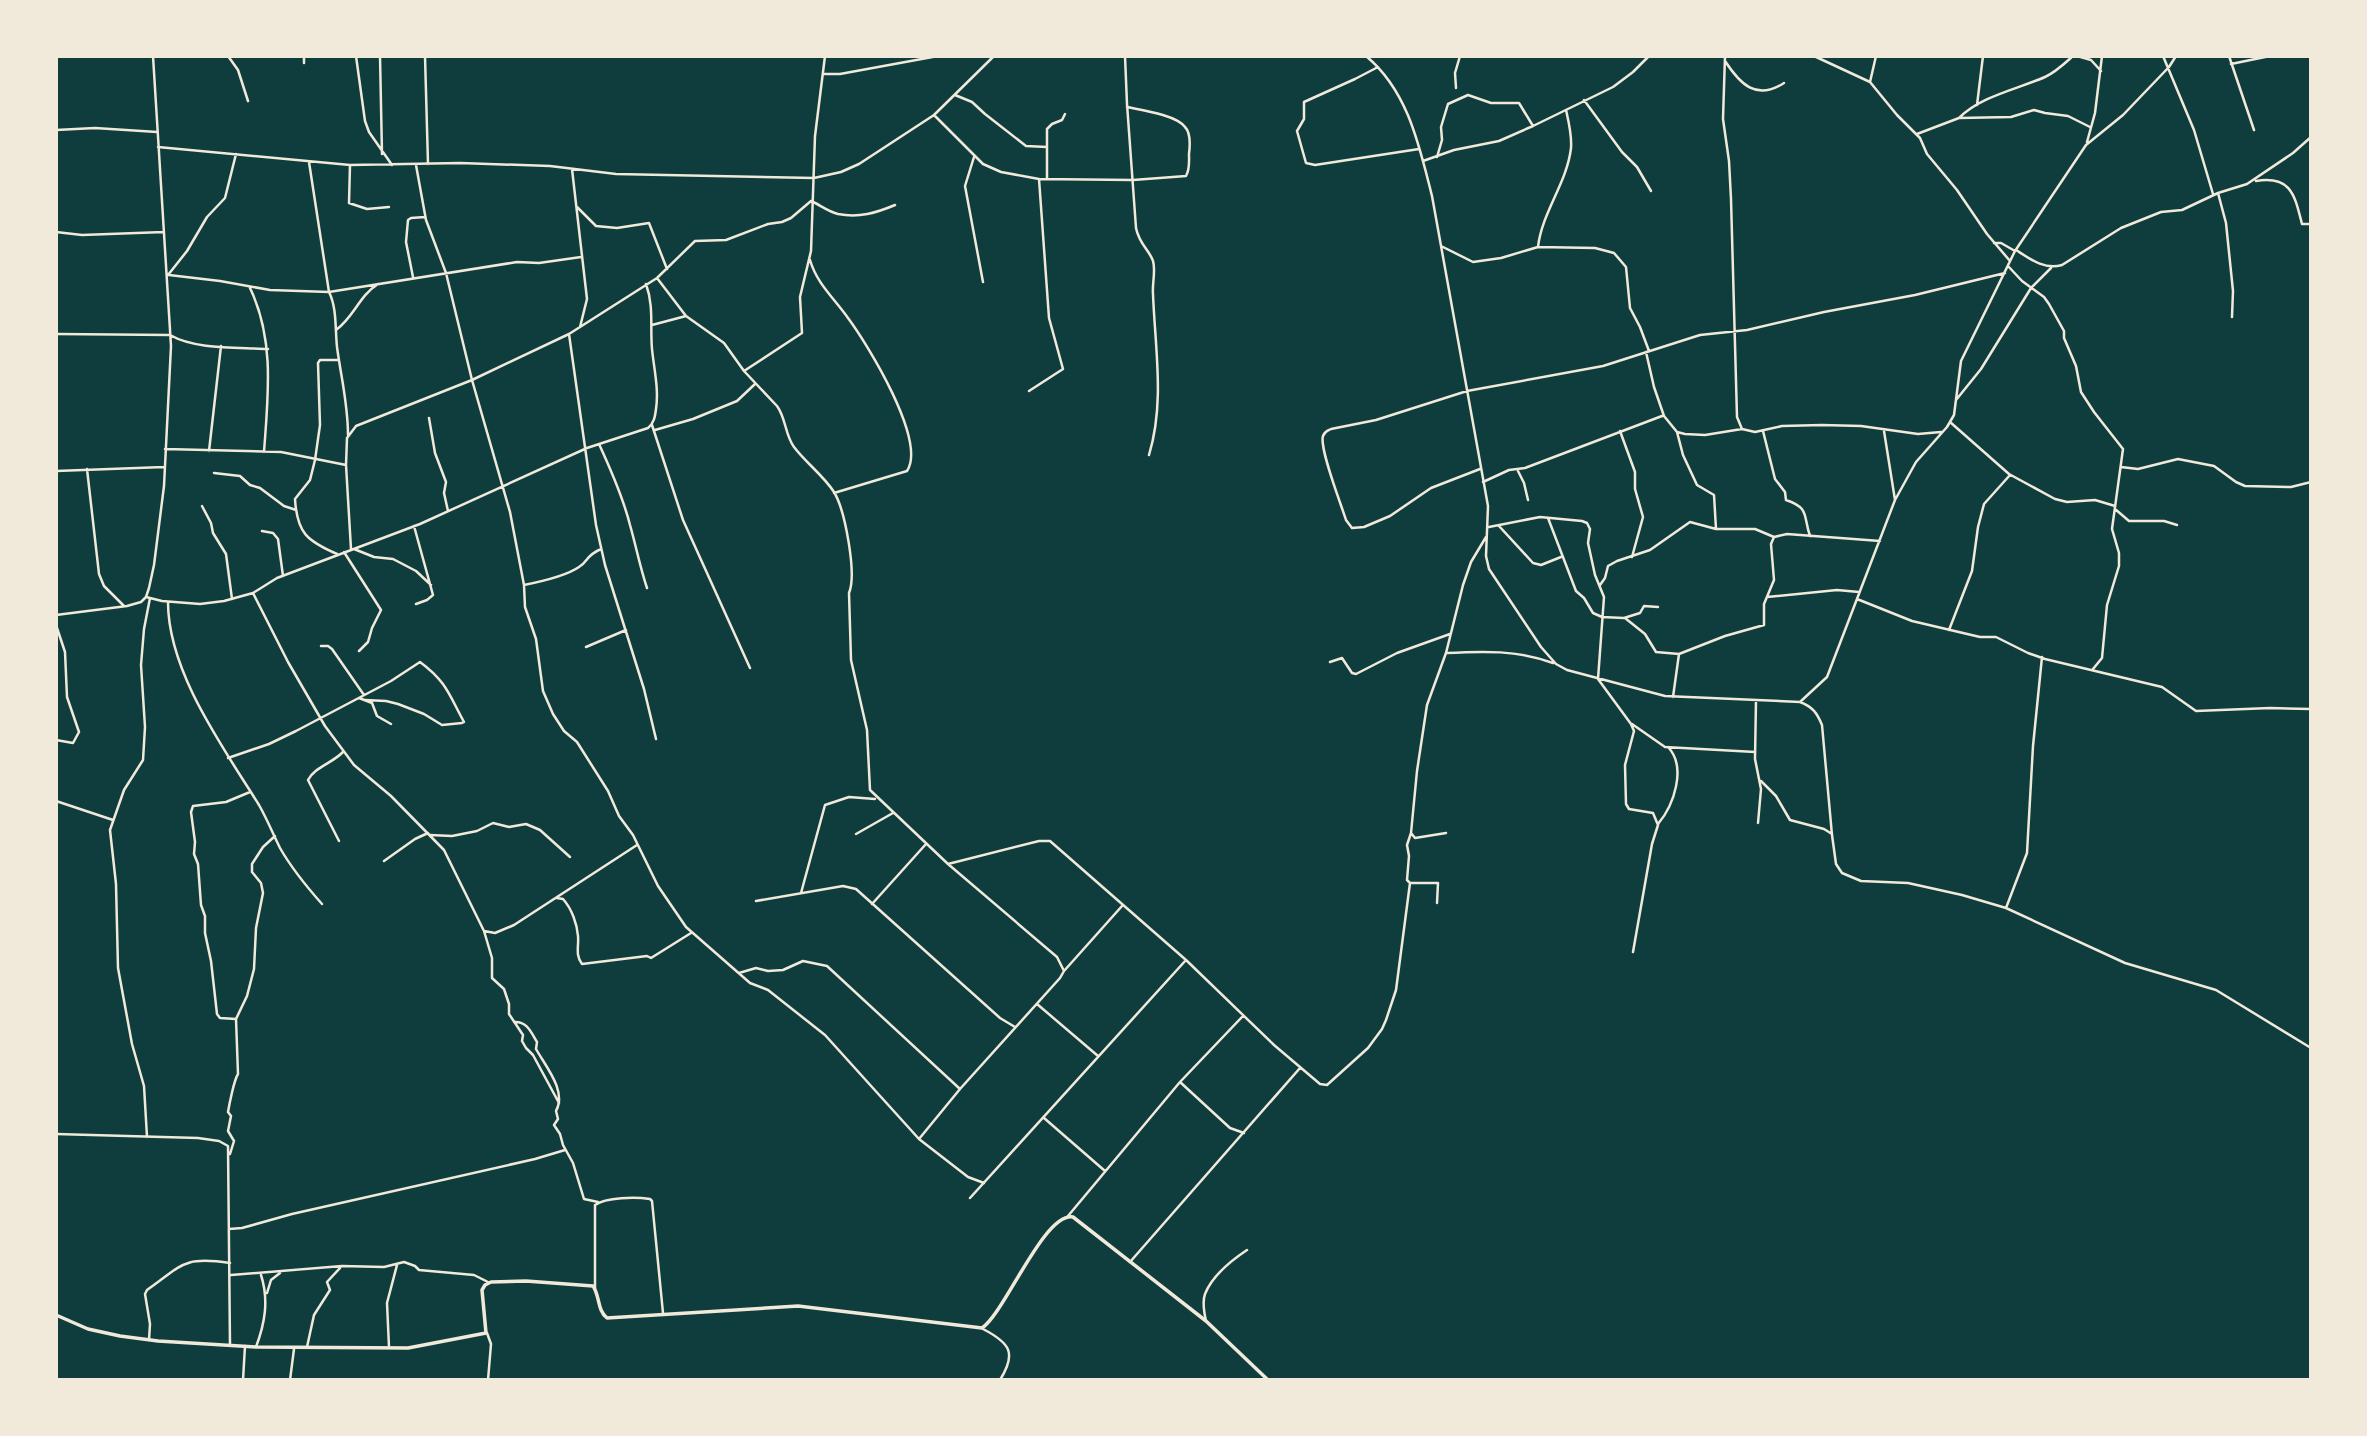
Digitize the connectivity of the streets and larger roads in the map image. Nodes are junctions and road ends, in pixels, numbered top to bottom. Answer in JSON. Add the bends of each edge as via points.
{"nodes":[{"id":1,"x":153,"y":56,"type":"edge"},
{"id":2,"x":228,"y":56,"type":"edge"},
{"id":3,"x":304,"y":56,"type":"edge"},
{"id":4,"x":356,"y":56,"type":"edge"},
{"id":5,"x":380,"y":56,"type":"edge"},
{"id":6,"x":425,"y":56,"type":"edge"},
{"id":7,"x":825,"y":56,"type":"edge"},
{"id":8,"x":938,"y":56,"type":"edge"},
{"id":9,"x":994,"y":56,"type":"edge"},
{"id":10,"x":1125,"y":56,"type":"edge"},
{"id":11,"x":1366,"y":56,"type":"edge"},
{"id":12,"x":1460,"y":56,"type":"edge"},
{"id":13,"x":1648,"y":56,"type":"edge"},
{"id":14,"x":1814,"y":56,"type":"edge"},
{"id":15,"x":1876,"y":56,"type":"edge"},
{"id":16,"x":1983,"y":56,"type":"edge"},
{"id":17,"x":2075,"y":56,"type":"edge"},
{"id":18,"x":2102,"y":56,"type":"edge"},
{"id":19,"x":2163,"y":56,"type":"edge"},
{"id":20,"x":2175,"y":56,"type":"edge"},
{"id":21,"x":2229,"y":56,"type":"edge"},
{"id":22,"x":2270,"y":56,"type":"edge"},
{"id":23,"x":1643,"y":58,"type":"edge"},
{"id":24,"x":1725,"y":58,"type":"edge"},
{"id":25,"x":304,"y":64,"type":"dead end"},
{"id":26,"x":2231,"y":64,"type":"junction"},
{"id":27,"x":1378,"y":67,"type":"junction"},
{"id":28,"x":2169,"y":67,"type":"junction"},
{"id":29,"x":2101,"y":71,"type":"junction"},
{"id":30,"x":823,"y":74,"type":"junction"},
{"id":31,"x":1870,"y":82,"type":"junction"},
{"id":32,"x":1784,"y":83,"type":"dead end"},
{"id":33,"x":1456,"y":88,"type":"dead end"},
{"id":34,"x":955,"y":95,"type":"junction"},
{"id":35,"x":1584,"y":100,"type":"junction"},
{"id":36,"x":248,"y":101,"type":"dead end"},
{"id":37,"x":1977,"y":106,"type":"junction"},
{"id":38,"x":1127,"y":107,"type":"junction"},
{"id":39,"x":1566,"y":110,"type":"junction"},
{"id":40,"x":1065,"y":114,"type":"dead end"},
{"id":41,"x":934,"y":115,"type":"junction"},
{"id":42,"x":1959,"y":118,"type":"junction"},
{"id":43,"x":1533,"y":126,"type":"junction"},
{"id":44,"x":2090,"y":127,"type":"junction"},
{"id":45,"x":56,"y":130,"type":"edge"},
{"id":46,"x":2254,"y":130,"type":"dead end"},
{"id":47,"x":158,"y":132,"type":"junction"},
{"id":48,"x":1917,"y":134,"type":"junction"},
{"id":49,"x":2311,"y":137,"type":"edge"},
{"id":50,"x":2086,"y":145,"type":"junction"},
{"id":51,"x":158,"y":147,"type":"junction"},
{"id":52,"x":1047,"y":147,"type":"junction"},
{"id":53,"x":1419,"y":149,"type":"junction"},
{"id":54,"x":236,"y":154,"type":"junction"},
{"id":55,"x":382,"y":154,"type":"junction"},
{"id":56,"x":974,"y":157,"type":"junction"},
{"id":57,"x":1437,"y":157,"type":"junction"},
{"id":58,"x":1423,"y":161,"type":"junction"},
{"id":59,"x":309,"y":162,"type":"junction"},
{"id":60,"x":428,"y":164,"type":"junction"},
{"id":61,"x":350,"y":165,"type":"junction"},
{"id":62,"x":392,"y":165,"type":"junction"},
{"id":63,"x":416,"y":165,"type":"junction"},
{"id":64,"x":572,"y":169,"type":"junction"},
{"id":65,"x":814,"y":178,"type":"junction"},
{"id":66,"x":1039,"y":179,"type":"junction"},
{"id":67,"x":1047,"y":179,"type":"junction"},
{"id":68,"x":1133,"y":180,"type":"junction"},
{"id":69,"x":2253,"y":181,"type":"junction"},
{"id":70,"x":1651,"y":191,"type":"dead end"},
{"id":71,"x":2218,"y":194,"type":"junction"},
{"id":72,"x":2213,"y":195,"type":"junction"},
{"id":73,"x":811,"y":201,"type":"junction"},
{"id":74,"x":895,"y":205,"type":"dead end"},
{"id":75,"x":389,"y":207,"type":"dead end"},
{"id":76,"x":577,"y":207,"type":"junction"},
{"id":77,"x":425,"y":217,"type":"junction"},
{"id":78,"x":2311,"y":224,"type":"edge"},
{"id":79,"x":56,"y":232,"type":"edge"},
{"id":80,"x":164,"y":233,"type":"junction"},
{"id":81,"x":1994,"y":243,"type":"junction"},
{"id":82,"x":1439,"y":245,"type":"junction"},
{"id":83,"x":1538,"y":247,"type":"junction"},
{"id":84,"x":2015,"y":250,"type":"junction"},
{"id":85,"x":581,"y":257,"type":"junction"},
{"id":86,"x":810,"y":260,"type":"junction"},
{"id":87,"x":2010,"y":261,"type":"junction"},
{"id":88,"x":2008,"y":266,"type":"junction"},
{"id":89,"x":2051,"y":268,"type":"junction"},
{"id":90,"x":667,"y":269,"type":"junction"},
{"id":91,"x":446,"y":273,"type":"junction"},
{"id":92,"x":2005,"y":273,"type":"junction"},
{"id":93,"x":167,"y":275,"type":"junction"},
{"id":94,"x":413,"y":277,"type":"junction"},
{"id":95,"x":657,"y":278,"type":"junction"},
{"id":96,"x":381,"y":282,"type":"junction"},
{"id":97,"x":983,"y":282,"type":"dead end"},
{"id":98,"x":646,"y":284,"type":"junction"},
{"id":99,"x":250,"y":288,"type":"junction"},
{"id":100,"x":2031,"y":288,"type":"junction"},
{"id":101,"x":329,"y":292,"type":"junction"},
{"id":102,"x":686,"y":316,"type":"junction"},
{"id":103,"x":2232,"y":317,"type":"dead end"},
{"id":104,"x":652,"y":325,"type":"junction"},
{"id":105,"x":580,"y":327,"type":"junction"},
{"id":106,"x":335,"y":331,"type":"junction"},
{"id":107,"x":1734,"y":331,"type":"junction"},
{"id":108,"x":56,"y":334,"type":"edge"},
{"id":109,"x":569,"y":334,"type":"junction"},
{"id":110,"x":170,"y":335,"type":"junction"},
{"id":111,"x":221,"y":346,"type":"junction"},
{"id":112,"x":268,"y":349,"type":"junction"},
{"id":113,"x":1648,"y":351,"type":"junction"},
{"id":114,"x":339,"y":360,"type":"junction"},
{"id":115,"x":744,"y":371,"type":"junction"},
{"id":116,"x":472,"y":380,"type":"junction"},
{"id":117,"x":755,"y":384,"type":"junction"},
{"id":118,"x":1029,"y":391,"type":"dead end"},
{"id":119,"x":1467,"y":391,"type":"junction"},
{"id":120,"x":1956,"y":400,"type":"junction"},
{"id":121,"x":1664,"y":416,"type":"junction"},
{"id":122,"x":429,"y":418,"type":"dead end"},
{"id":123,"x":1950,"y":422,"type":"junction"},
{"id":124,"x":652,"y":425,"type":"junction"},
{"id":125,"x":1742,"y":429,"type":"junction"},
{"id":126,"x":1884,"y":429,"type":"junction"},
{"id":127,"x":654,"y":430,"type":"junction"},
{"id":128,"x":1763,"y":430,"type":"junction"},
{"id":129,"x":1620,"y":431,"type":"junction"},
{"id":130,"x":1677,"y":432,"type":"junction"},
{"id":131,"x":1942,"y":432,"type":"junction"},
{"id":132,"x":348,"y":435,"type":"junction"},
{"id":133,"x":599,"y":444,"type":"junction"},
{"id":134,"x":587,"y":448,"type":"junction"},
{"id":135,"x":164,"y":449,"type":"junction"},
{"id":136,"x":209,"y":451,"type":"junction"},
{"id":137,"x":264,"y":452,"type":"junction"},
{"id":138,"x":1149,"y":455,"type":"dead end"},
{"id":139,"x":315,"y":460,"type":"junction"},
{"id":140,"x":346,"y":465,"type":"junction"},
{"id":141,"x":164,"y":467,"type":"junction"},
{"id":142,"x":2122,"y":467,"type":"junction"},
{"id":143,"x":1480,"y":468,"type":"junction"},
{"id":144,"x":87,"y":469,"type":"junction"},
{"id":145,"x":1517,"y":469,"type":"junction"},
{"id":146,"x":56,"y":471,"type":"edge"},
{"id":147,"x":214,"y":473,"type":"dead end"},
{"id":148,"x":2010,"y":475,"type":"junction"},
{"id":149,"x":1483,"y":482,"type":"junction"},
{"id":150,"x":2311,"y":482,"type":"edge"},
{"id":151,"x":501,"y":487,"type":"junction"},
{"id":152,"x":834,"y":493,"type":"junction"},
{"id":153,"x":1528,"y":500,"type":"dead end"},
{"id":154,"x":1895,"y":500,"type":"junction"},
{"id":155,"x":202,"y":506,"type":"dead end"},
{"id":156,"x":2115,"y":508,"type":"junction"},
{"id":157,"x":296,"y":510,"type":"junction"},
{"id":158,"x":448,"y":511,"type":"junction"},
{"id":159,"x":1548,"y":518,"type":"junction"},
{"id":160,"x":2177,"y":525,"type":"dead end"},
{"id":161,"x":414,"y":526,"type":"junction"},
{"id":162,"x":1499,"y":526,"type":"junction"},
{"id":163,"x":1489,"y":527,"type":"junction"},
{"id":164,"x":1716,"y":529,"type":"junction"},
{"id":165,"x":262,"y":531,"type":"dead end"},
{"id":166,"x":1488,"y":534,"type":"junction"},
{"id":167,"x":1810,"y":536,"type":"junction"},
{"id":168,"x":1774,"y":537,"type":"junction"},
{"id":169,"x":1880,"y":541,"type":"junction"},
{"id":170,"x":353,"y":549,"type":"junction"},
{"id":171,"x":601,"y":549,"type":"junction"},
{"id":172,"x":344,"y":552,"type":"junction"},
{"id":173,"x":338,"y":554,"type":"junction"},
{"id":174,"x":1563,"y":557,"type":"junction"},
{"id":175,"x":1632,"y":557,"type":"junction"},
{"id":176,"x":283,"y":576,"type":"junction"},
{"id":177,"x":1600,"y":584,"type":"junction"},
{"id":178,"x":524,"y":585,"type":"junction"},
{"id":179,"x":431,"y":586,"type":"junction"},
{"id":180,"x":647,"y":588,"type":"dead end"},
{"id":181,"x":1859,"y":592,"type":"junction"},
{"id":182,"x":253,"y":593,"type":"junction"},
{"id":183,"x":1767,"y":597,"type":"junction"},
{"id":184,"x":148,"y":598,"type":"junction"},
{"id":185,"x":232,"y":599,"type":"junction"},
{"id":186,"x":1857,"y":599,"type":"junction"},
{"id":187,"x":168,"y":602,"type":"junction"},
{"id":188,"x":416,"y":604,"type":"dead end"},
{"id":189,"x":124,"y":606,"type":"junction"},
{"id":190,"x":1658,"y":607,"type":"dead end"},
{"id":191,"x":56,"y":615,"type":"edge"},
{"id":192,"x":1602,"y":617,"type":"junction"},
{"id":193,"x":1624,"y":618,"type":"junction"},
{"id":194,"x":56,"y":625,"type":"edge"},
{"id":195,"x":626,"y":630,"type":"junction"},
{"id":196,"x":1949,"y":630,"type":"junction"},
{"id":197,"x":1450,"y":634,"type":"junction"},
{"id":198,"x":321,"y":646,"type":"dead end"},
{"id":199,"x":586,"y":647,"type":"dead end"},
{"id":200,"x":359,"y":651,"type":"dead end"},
{"id":201,"x":1446,"y":653,"type":"junction"},
{"id":202,"x":1679,"y":654,"type":"junction"},
{"id":203,"x":2042,"y":657,"type":"junction"},
{"id":204,"x":1330,"y":662,"type":"dead end"},
{"id":205,"x":1556,"y":664,"type":"junction"},
{"id":206,"x":750,"y":668,"type":"dead end"},
{"id":207,"x":2093,"y":669,"type":"junction"},
{"id":208,"x":1598,"y":679,"type":"junction"},
{"id":209,"x":1673,"y":697,"type":"junction"},
{"id":210,"x":364,"y":698,"type":"junction"},
{"id":211,"x":1756,"y":700,"type":"junction"},
{"id":212,"x":1800,"y":702,"type":"junction"},
{"id":213,"x":2311,"y":709,"type":"edge"},
{"id":214,"x":320,"y":718,"type":"junction"},
{"id":215,"x":391,"y":724,"type":"dead end"},
{"id":216,"x":1631,"y":724,"type":"junction"},
{"id":217,"x":56,"y":740,"type":"edge"},
{"id":218,"x":656,"y":740,"type":"dead end"},
{"id":219,"x":1668,"y":747,"type":"junction"},
{"id":220,"x":1755,"y":751,"type":"junction"},
{"id":221,"x":343,"y":752,"type":"junction"},
{"id":222,"x":228,"y":758,"type":"junction"},
{"id":223,"x":1761,"y":781,"type":"junction"},
{"id":224,"x":250,"y":792,"type":"junction"},
{"id":225,"x":878,"y":799,"type":"junction"},
{"id":226,"x":56,"y":801,"type":"edge"},
{"id":227,"x":893,"y":813,"type":"junction"},
{"id":228,"x":113,"y":820,"type":"junction"},
{"id":229,"x":1758,"y":823,"type":"dead end"},
{"id":230,"x":1658,"y":825,"type":"junction"},
{"id":231,"x":1411,"y":833,"type":"junction"},
{"id":232,"x":1446,"y":833,"type":"dead end"},
{"id":233,"x":429,"y":834,"type":"junction"},
{"id":234,"x":856,"y":834,"type":"dead end"},
{"id":235,"x":1832,"y":835,"type":"junction"},
{"id":236,"x":275,"y":836,"type":"junction"},
{"id":237,"x":339,"y":841,"type":"dead end"},
{"id":238,"x":926,"y":844,"type":"junction"},
{"id":239,"x":637,"y":845,"type":"junction"},
{"id":240,"x":570,"y":857,"type":"dead end"},
{"id":241,"x":384,"y":861,"type":"dead end"},
{"id":242,"x":948,"y":864,"type":"junction"},
{"id":243,"x":1410,"y":883,"type":"junction"},
{"id":244,"x":801,"y":893,"type":"junction"},
{"id":245,"x":557,"y":898,"type":"junction"},
{"id":246,"x":756,"y":901,"type":"dead end"},
{"id":247,"x":1437,"y":903,"type":"dead end"},
{"id":248,"x":322,"y":904,"type":"dead end"},
{"id":249,"x":872,"y":904,"type":"junction"},
{"id":250,"x":1122,"y":906,"type":"junction"},
{"id":251,"x":2006,"y":908,"type":"junction"},
{"id":252,"x":484,"y":931,"type":"junction"},
{"id":253,"x":692,"y":933,"type":"junction"},
{"id":254,"x":1633,"y":952,"type":"dead end"},
{"id":255,"x":1185,"y":960,"type":"junction"},
{"id":256,"x":1064,"y":971,"type":"junction"},
{"id":257,"x":738,"y":973,"type":"junction"},
{"id":258,"x":1037,"y":1004,"type":"junction"},
{"id":259,"x":1243,"y":1016,"type":"junction"},
{"id":260,"x":236,"y":1018,"type":"junction"},
{"id":261,"x":514,"y":1022,"type":"junction"},
{"id":262,"x":1015,"y":1027,"type":"junction"},
{"id":263,"x":2311,"y":1048,"type":"edge"},
{"id":264,"x":1098,"y":1056,"type":"junction"},
{"id":265,"x":1300,"y":1068,"type":"junction"},
{"id":266,"x":1180,"y":1082,"type":"junction"},
{"id":267,"x":960,"y":1089,"type":"junction"},
{"id":268,"x":559,"y":1103,"type":"junction"},
{"id":269,"x":1043,"y":1117,"type":"junction"},
{"id":270,"x":1244,"y":1133,"type":"junction"},
{"id":271,"x":56,"y":1134,"type":"edge"},
{"id":272,"x":148,"y":1137,"type":"junction"},
{"id":273,"x":919,"y":1139,"type":"junction"},
{"id":274,"x":565,"y":1150,"type":"junction"},
{"id":275,"x":230,"y":1154,"type":"junction"},
{"id":276,"x":1105,"y":1171,"type":"junction"},
{"id":277,"x":984,"y":1183,"type":"junction"},
{"id":278,"x":970,"y":1198,"type":"dead end"},
{"id":279,"x":597,"y":1202,"type":"junction"},
{"id":280,"x":1068,"y":1216,"type":"junction"},
{"id":281,"x":229,"y":1229,"type":"junction"},
{"id":282,"x":1247,"y":1250,"type":"dead end"},
{"id":283,"x":1130,"y":1262,"type":"junction"},
{"id":284,"x":230,"y":1263,"type":"junction"},
{"id":285,"x":397,"y":1265,"type":"junction"},
{"id":286,"x":342,"y":1266,"type":"junction"},
{"id":287,"x":283,"y":1272,"type":"junction"},
{"id":288,"x":260,"y":1274,"type":"junction"},
{"id":289,"x":231,"y":1275,"type":"junction"},
{"id":290,"x":488,"y":1282,"type":"junction"},
{"id":291,"x":595,"y":1288,"type":"junction"},
{"id":292,"x":266,"y":1296,"type":"junction"},
{"id":293,"x":663,"y":1313,"type":"junction"},
{"id":294,"x":56,"y":1315,"type":"edge"},
{"id":295,"x":1206,"y":1321,"type":"junction"},
{"id":296,"x":982,"y":1328,"type":"junction"},
{"id":297,"x":487,"y":1333,"type":"junction"},
{"id":298,"x":149,"y":1340,"type":"junction"},
{"id":299,"x":230,"y":1345,"type":"junction"},
{"id":300,"x":245,"y":1346,"type":"junction"},
{"id":301,"x":256,"y":1347,"type":"junction"},
{"id":302,"x":306,"y":1347,"type":"junction"},
{"id":303,"x":389,"y":1347,"type":"junction"},
{"id":304,"x":295,"y":1348,"type":"junction"},
{"id":305,"x":243,"y":1380,"type":"edge"},
{"id":306,"x":290,"y":1380,"type":"edge"},
{"id":307,"x":488,"y":1380,"type":"edge"},
{"id":308,"x":1000,"y":1380,"type":"edge"},
{"id":309,"x":1268,"y":1380,"type":"edge"}],
"edges":[{"from":1,"to":47,"type":"street"},
{"from":2,"to":36,"type":"street"},
{"from":3,"to":25,"type":"street"},
{"from":4,"to":55,"type":"street","via":[[365,121]]},
{"from":5,"to":55,"type":"street"},
{"from":6,"to":60,"type":"street"},
{"from":7,"to":30,"type":"street"},
{"from":8,"to":30,"type":"street"},
{"from":9,"to":34,"type":"street"},
{"from":10,"to":38,"type":"street"},
{"from":11,"to":27,"type":"street"},
{"from":12,"to":33,"type":"street"},
{"from":13,"to":23,"type":"street"},
{"from":14,"to":31,"type":"street"},
{"from":15,"to":31,"type":"street"},
{"from":16,"to":37,"type":"street"},
{"from":17,"to":29,"type":"street","via":[[2094,62]]},
{"from":17,"to":37,"type":"street","via":[[2048,75]]},
{"from":18,"to":29,"type":"street"},
{"from":19,"to":28,"type":"street"},
{"from":20,"to":28,"type":"street"},
{"from":21,"to":26,"type":"street"},
{"from":22,"to":26,"type":"street"},
{"from":23,"to":35,"type":"street","via":[[1613,87]]},
{"from":24,"to":32,"type":"street","via":[[1749,88],[1770,90]]},
{"from":24,"to":107,"type":"street","via":[[1723,120],[1729,161]]},
{"from":26,"to":46,"type":"street"},
{"from":27,"to":53,"type":"street","via":[[1402,100]]},
{"from":27,"to":53,"type":"street","via":[[1304,102],[1304,119],[1297,131],[1306,163]]},
{"from":28,"to":50,"type":"street"},
{"from":28,"to":72,"type":"street"},
{"from":29,"to":44,"type":"street"},
{"from":30,"to":65,"type":"street"},
{"from":31,"to":48,"type":"street"},
{"from":34,"to":41,"type":"street"},
{"from":34,"to":52,"type":"street","via":[[972,102],[1026,146]]},
{"from":35,"to":39,"type":"street"},
{"from":35,"to":70,"type":"street"},
{"from":37,"to":42,"type":"street"},
{"from":38,"to":68,"type":"street"},
{"from":38,"to":68,"type":"street","via":[[1184,125],[1190,146],[1186,176]]},
{"from":39,"to":43,"type":"street"},
{"from":39,"to":83,"type":"street","via":[[1571,149]]},
{"from":40,"to":52,"type":"street","via":[[1048,128]]},
{"from":41,"to":56,"type":"street"},
{"from":41,"to":65,"type":"street","via":[[859,164]]},
{"from":42,"to":44,"type":"street","via":[[2011,117],[2034,110],[2068,116]]},
{"from":42,"to":48,"type":"street"},
{"from":43,"to":57,"type":"street","via":[[1499,141]]},
{"from":43,"to":57,"type":"street","via":[[1517,102],[1491,103],[1468,95],[1448,104]]},
{"from":44,"to":50,"type":"street"},
{"from":45,"to":47,"type":"street"},
{"from":47,"to":51,"type":"street"},
{"from":48,"to":81,"type":"street"},
{"from":49,"to":69,"type":"street"},
{"from":50,"to":84,"type":"street"},
{"from":51,"to":54,"type":"street"},
{"from":51,"to":80,"type":"street"},
{"from":52,"to":67,"type":"street"},
{"from":53,"to":58,"type":"street"},
{"from":54,"to":59,"type":"street"},
{"from":54,"to":93,"type":"street","via":[[225,198]]},
{"from":55,"to":62,"type":"street"},
{"from":56,"to":66,"type":"street","via":[[1001,172]]},
{"from":56,"to":97,"type":"street","via":[[965,187]]},
{"from":57,"to":58,"type":"street"},
{"from":58,"to":82,"type":"street"},
{"from":59,"to":61,"type":"street"},
{"from":59,"to":101,"type":"street"},
{"from":60,"to":63,"type":"street"},
{"from":60,"to":64,"type":"street"},
{"from":61,"to":62,"type":"street"},
{"from":61,"to":75,"type":"street","via":[[349,203],[367,209]]},
{"from":62,"to":63,"type":"street"},
{"from":63,"to":77,"type":"street"},
{"from":64,"to":65,"type":"street"},
{"from":64,"to":76,"type":"street"},
{"from":65,"to":73,"type":"street"},
{"from":66,"to":67,"type":"street"},
{"from":66,"to":118,"type":"street","via":[[1049,318],[1063,369]]},
{"from":67,"to":68,"type":"street"},
{"from":68,"to":138,"type":"street","via":[[1138,235],[1154,264],[1158,413]]},
{"from":69,"to":71,"type":"street"},
{"from":69,"to":78,"type":"street","via":[[2281,182],[2296,199],[2302,225]]},
{"from":71,"to":72,"type":"street"},
{"from":71,"to":103,"type":"street","via":[[2226,223]]},
{"from":72,"to":89,"type":"street","via":[[2182,210],[2166,210],[2121,228]]},
{"from":73,"to":74,"type":"street","via":[[837,214],[859,216]]},
{"from":73,"to":86,"type":"street"},
{"from":73,"to":90,"type":"street","via":[[782,222],[726,240],[692,242]]},
{"from":76,"to":85,"type":"street"},
{"from":76,"to":90,"type":"street","via":[[596,226],[649,223]]},
{"from":77,"to":91,"type":"street"},
{"from":77,"to":94,"type":"street","via":[[408,220],[405,242]]},
{"from":79,"to":80,"type":"street"},
{"from":80,"to":93,"type":"street"},
{"from":81,"to":84,"type":"street"},
{"from":81,"to":87,"type":"street"},
{"from":82,"to":83,"type":"street","via":[[1473,262]]},
{"from":82,"to":119,"type":"street"},
{"from":83,"to":113,"type":"street","via":[[1614,253],[1626,267],[1630,308]]},
{"from":84,"to":87,"type":"street"},
{"from":84,"to":89,"type":"street"},
{"from":85,"to":91,"type":"street"},
{"from":85,"to":105,"type":"street","via":[[587,302]]},
{"from":86,"to":115,"type":"street","via":[[800,297],[802,333]]},
{"from":86,"to":152,"type":"street","via":[[815,276],[876,362],[898,404],[912,449],[907,471]]},
{"from":87,"to":88,"type":"street"},
{"from":88,"to":92,"type":"street"},
{"from":88,"to":100,"type":"street"},
{"from":89,"to":100,"type":"street"},
{"from":90,"to":95,"type":"street"},
{"from":91,"to":94,"type":"street"},
{"from":91,"to":116,"type":"street"},
{"from":92,"to":107,"type":"street"},
{"from":92,"to":120,"type":"street","via":[[1961,361]]},
{"from":93,"to":99,"type":"street"},
{"from":93,"to":110,"type":"street"},
{"from":94,"to":96,"type":"street"},
{"from":95,"to":98,"type":"street"},
{"from":95,"to":102,"type":"street"},
{"from":96,"to":101,"type":"street"},
{"from":96,"to":106,"type":"street"},
{"from":98,"to":104,"type":"street"},
{"from":98,"to":105,"type":"street"},
{"from":99,"to":101,"type":"street"},
{"from":99,"to":112,"type":"street"},
{"from":100,"to":120,"type":"street","via":[[1981,369]]},
{"from":100,"to":142,"type":"street","via":[[2044,297],[2063,329],[2085,399],[2122,445]]},
{"from":101,"to":106,"type":"street"},
{"from":102,"to":104,"type":"street"},
{"from":102,"to":115,"type":"street","via":[[724,343]]},
{"from":104,"to":124,"type":"street","via":[[657,408]]},
{"from":105,"to":109,"type":"street"},
{"from":106,"to":114,"type":"street"},
{"from":107,"to":113,"type":"street","via":[[1700,335]]},
{"from":107,"to":125,"type":"street","via":[[1737,417]]},
{"from":108,"to":110,"type":"street"},
{"from":109,"to":116,"type":"street"},
{"from":109,"to":134,"type":"street"},
{"from":110,"to":111,"type":"street"},
{"from":110,"to":135,"type":"street"},
{"from":111,"to":112,"type":"street"},
{"from":111,"to":136,"type":"street"},
{"from":112,"to":137,"type":"street"},
{"from":113,"to":119,"type":"street","via":[[1595,368]]},
{"from":113,"to":121,"type":"street"},
{"from":114,"to":132,"type":"street"},
{"from":114,"to":139,"type":"street","via":[[318,363],[320,425]]},
{"from":115,"to":117,"type":"street"},
{"from":116,"to":132,"type":"street","via":[[367,421]]},
{"from":116,"to":151,"type":"street"},
{"from":117,"to":127,"type":"street","via":[[734,402]]},
{"from":117,"to":152,"type":"street","via":[[781,411],[793,446]]},
{"from":119,"to":143,"type":"street"},
{"from":119,"to":143,"type":"street","via":[[1376,420],[1329,429],[1322,439],[1323,448],[1352,528],[1390,516],[1431,488]]},
{"from":120,"to":123,"type":"street"},
{"from":121,"to":129,"type":"street"},
{"from":121,"to":130,"type":"street"},
{"from":122,"to":158,"type":"street","via":[[446,482]]},
{"from":123,"to":131,"type":"street"},
{"from":123,"to":148,"type":"street"},
{"from":124,"to":127,"type":"street"},
{"from":124,"to":133,"type":"street"},
{"from":125,"to":128,"type":"street"},
{"from":125,"to":130,"type":"street","via":[[1705,435]]},
{"from":126,"to":128,"type":"street","via":[[1793,425]]},
{"from":126,"to":131,"type":"street"},
{"from":126,"to":154,"type":"street"},
{"from":127,"to":206,"type":"street","via":[[683,520]]},
{"from":128,"to":167,"type":"street","via":[[1775,479],[1786,500],[1796,502],[1805,512]]},
{"from":129,"to":145,"type":"street"},
{"from":129,"to":175,"type":"street","via":[[1636,472],[1635,489],[1643,517]]},
{"from":130,"to":164,"type":"street","via":[[1696,485],[1714,495]]},
{"from":131,"to":154,"type":"street","via":[[1916,462]]},
{"from":132,"to":140,"type":"street"},
{"from":133,"to":134,"type":"street"},
{"from":133,"to":180,"type":"street","via":[[630,523]]},
{"from":134,"to":151,"type":"street"},
{"from":134,"to":171,"type":"street","via":[[586,469]]},
{"from":135,"to":136,"type":"street"},
{"from":135,"to":141,"type":"street"},
{"from":136,"to":137,"type":"street"},
{"from":137,"to":139,"type":"street"},
{"from":139,"to":140,"type":"street"},
{"from":139,"to":157,"type":"street","via":[[310,480],[295,499]]},
{"from":140,"to":170,"type":"street"},
{"from":141,"to":144,"type":"street"},
{"from":141,"to":184,"type":"street"},
{"from":142,"to":150,"type":"street","via":[[2138,469],[2178,459],[2214,466],[2245,486],[2291,487]]},
{"from":142,"to":156,"type":"street"},
{"from":143,"to":149,"type":"street"},
{"from":144,"to":146,"type":"street"},
{"from":144,"to":189,"type":"street","via":[[99,574]]},
{"from":145,"to":149,"type":"street"},
{"from":145,"to":153,"type":"street"},
{"from":147,"to":157,"type":"street","via":[[240,476]]},
{"from":148,"to":156,"type":"street","via":[[2059,501],[2095,500]]},
{"from":148,"to":196,"type":"street","via":[[1984,504],[1972,572]]},
{"from":149,"to":163,"type":"street"},
{"from":151,"to":158,"type":"street"},
{"from":151,"to":178,"type":"street"},
{"from":152,"to":225,"type":"street","via":[[844,520],[851,565],[850,646],[867,730],[870,787]]},
{"from":154,"to":169,"type":"street"},
{"from":155,"to":185,"type":"street","via":[[226,554]]},
{"from":156,"to":160,"type":"street","via":[[2129,521]]},
{"from":156,"to":207,"type":"street","via":[[2112,534],[2119,566],[2107,605],[2102,658]]},
{"from":157,"to":173,"type":"street","via":[[306,538]]},
{"from":158,"to":161,"type":"street"},
{"from":159,"to":162,"type":"street"},
{"from":159,"to":174,"type":"street"},
{"from":159,"to":177,"type":"street","via":[[1582,521],[1589,526],[1588,542]]},
{"from":161,"to":170,"type":"street"},
{"from":161,"to":179,"type":"street"},
{"from":162,"to":163,"type":"street"},
{"from":162,"to":174,"type":"street","via":[[1533,563],[1541,565]]},
{"from":163,"to":166,"type":"street"},
{"from":164,"to":168,"type":"street","via":[[1755,529]]},
{"from":164,"to":175,"type":"street","via":[[1690,523]]},
{"from":165,"to":176,"type":"street","via":[[276,535]]},
{"from":166,"to":197,"type":"street","via":[[1466,575]]},
{"from":166,"to":205,"type":"street","via":[[1489,569]]},
{"from":167,"to":168,"type":"street"},
{"from":167,"to":169,"type":"street"},
{"from":168,"to":183,"type":"street","via":[[1774,580]]},
{"from":169,"to":181,"type":"street"},
{"from":170,"to":172,"type":"street"},
{"from":170,"to":179,"type":"street","via":[[393,559],[416,571]]},
{"from":171,"to":178,"type":"street","via":[[580,567]]},
{"from":171,"to":195,"type":"street"},
{"from":172,"to":173,"type":"street"},
{"from":172,"to":200,"type":"street","via":[[381,609],[368,642]]},
{"from":173,"to":176,"type":"street"},
{"from":174,"to":192,"type":"street","via":[[1577,593]]},
{"from":175,"to":177,"type":"street","via":[[1608,566]]},
{"from":176,"to":182,"type":"street"},
{"from":177,"to":192,"type":"street"},
{"from":178,"to":239,"type":"street","via":[[524,607],[537,642],[543,693]]},
{"from":179,"to":188,"type":"street","via":[[432,598]]},
{"from":181,"to":183,"type":"street"},
{"from":181,"to":186,"type":"street"},
{"from":182,"to":185,"type":"street"},
{"from":182,"to":214,"type":"street"},
{"from":183,"to":202,"type":"street","via":[[1764,625]]},
{"from":184,"to":187,"type":"street"},
{"from":184,"to":189,"type":"street"},
{"from":184,"to":228,"type":"street","via":[[141,665],[143,760],[124,790]]},
{"from":185,"to":187,"type":"street"},
{"from":186,"to":196,"type":"street"},
{"from":186,"to":212,"type":"street","via":[[1827,677]]},
{"from":187,"to":222,"type":"street","via":[[169,624],[183,671]]},
{"from":189,"to":191,"type":"street"},
{"from":190,"to":193,"type":"street","via":[[1644,606],[1640,613]]},
{"from":192,"to":193,"type":"street"},
{"from":192,"to":208,"type":"street"},
{"from":193,"to":202,"type":"street","via":[[1645,634],[1656,652]]},
{"from":194,"to":217,"type":"street","via":[[65,652],[67,697],[79,732],[74,743]]},
{"from":195,"to":199,"type":"street"},
{"from":195,"to":218,"type":"street"},
{"from":196,"to":203,"type":"street","via":[[1996,638]]},
{"from":197,"to":201,"type":"street"},
{"from":197,"to":204,"type":"street","via":[[1356,674],[1342,658]]},
{"from":198,"to":210,"type":"street","via":[[332,649]]},
{"from":201,"to":205,"type":"street","via":[[1509,652]]},
{"from":201,"to":231,"type":"street","via":[[1427,705]]},
{"from":202,"to":209,"type":"street"},
{"from":203,"to":207,"type":"street"},
{"from":203,"to":251,"type":"street","via":[[2027,853]]},
{"from":205,"to":208,"type":"street"},
{"from":207,"to":213,"type":"street","via":[[2162,687],[2196,711]]},
{"from":208,"to":209,"type":"street"},
{"from":208,"to":216,"type":"street"},
{"from":209,"to":211,"type":"street"},
{"from":210,"to":210,"type":"street","via":[[421,662],[448,688],[464,722],[443,725],[398,704]]},
{"from":210,"to":214,"type":"street"},
{"from":210,"to":215,"type":"street","via":[[375,707],[377,716]]},
{"from":211,"to":212,"type":"street"},
{"from":211,"to":220,"type":"street"},
{"from":212,"to":235,"type":"street","via":[[1814,709],[1822,725]]},
{"from":214,"to":221,"type":"street"},
{"from":214,"to":222,"type":"street","via":[[269,744]]},
{"from":216,"to":219,"type":"street"},
{"from":216,"to":230,"type":"street","via":[[1626,804],[1629,809],[1653,813]]},
{"from":219,"to":220,"type":"street"},
{"from":219,"to":230,"type":"street","via":[[1676,758],[1677,773],[1670,806]]},
{"from":220,"to":223,"type":"street"},
{"from":221,"to":233,"type":"street"},
{"from":221,"to":237,"type":"street","via":[[307,780]]},
{"from":222,"to":224,"type":"street"},
{"from":223,"to":229,"type":"street"},
{"from":223,"to":235,"type":"street","via":[[1790,820]]},
{"from":224,"to":236,"type":"street"},
{"from":224,"to":260,"type":"street","via":[[226,802],[199,804],[191,811],[218,1014]]},
{"from":225,"to":227,"type":"street"},
{"from":225,"to":244,"type":"street","via":[[849,797],[825,805]]},
{"from":226,"to":228,"type":"street"},
{"from":227,"to":234,"type":"street"},
{"from":227,"to":238,"type":"street"},
{"from":228,"to":272,"type":"street","via":[[118,968],[144,1086]]},
{"from":230,"to":254,"type":"street"},
{"from":231,"to":232,"type":"street","via":[[1415,838]]},
{"from":231,"to":243,"type":"street","via":[[1407,845]]},
{"from":233,"to":240,"type":"street","via":[[452,836],[493,824],[526,824]]},
{"from":233,"to":241,"type":"street"},
{"from":233,"to":252,"type":"street","via":[[444,850]]},
{"from":235,"to":251,"type":"street","via":[[1838,870],[1848,877],[1908,883]]},
{"from":236,"to":248,"type":"street","via":[[294,871]]},
{"from":236,"to":260,"type":"street","via":[[252,864],[263,898],[254,969]]},
{"from":238,"to":242,"type":"street"},
{"from":238,"to":249,"type":"street"},
{"from":239,"to":245,"type":"street"},
{"from":239,"to":253,"type":"street","via":[[661,891]]},
{"from":242,"to":250,"type":"street","via":[[1048,840]]},
{"from":242,"to":256,"type":"street","via":[[1061,961]]},
{"from":243,"to":247,"type":"street","via":[[1438,883]]},
{"from":243,"to":265,"type":"street","via":[[1396,990],[1382,1029],[1329,1085],[1320,1084]]},
{"from":244,"to":246,"type":"street"},
{"from":244,"to":249,"type":"street","via":[[850,887]]},
{"from":245,"to":252,"type":"street","via":[[501,932]]},
{"from":245,"to":253,"type":"street","via":[[563,899],[571,912],[578,957],[586,964],[652,957]]},
{"from":249,"to":262,"type":"street"},
{"from":250,"to":255,"type":"street"},
{"from":250,"to":256,"type":"street"},
{"from":251,"to":263,"type":"street","via":[[2125,963],[2216,990]]},
{"from":252,"to":261,"type":"street","via":[[492,978],[504,989]]},
{"from":253,"to":257,"type":"street"},
{"from":255,"to":259,"type":"street"},
{"from":255,"to":264,"type":"street"},
{"from":256,"to":258,"type":"street"},
{"from":257,"to":267,"type":"street","via":[[756,968],[783,970],[803,961],[827,966]]},
{"from":257,"to":273,"type":"street","via":[[753,986],[768,990],[825,1035]]},
{"from":258,"to":262,"type":"street"},
{"from":258,"to":264,"type":"street"},
{"from":259,"to":265,"type":"street"},
{"from":259,"to":266,"type":"street"},
{"from":260,"to":275,"type":"street","via":[[238,1074],[229,1108],[228,1131],[234,1139]]},
{"from":261,"to":268,"type":"street"},
{"from":261,"to":268,"type":"street","via":[[522,1021],[537,1042],[535,1048],[560,1092]]},
{"from":262,"to":267,"type":"street"},
{"from":264,"to":269,"type":"street"},
{"from":265,"to":270,"type":"street"},
{"from":266,"to":270,"type":"street","via":[[1230,1128]]},
{"from":266,"to":276,"type":"street"},
{"from":267,"to":273,"type":"street"},
{"from":268,"to":274,"type":"street","via":[[554,1124]]},
{"from":269,"to":276,"type":"street"},
{"from":269,"to":277,"type":"street"},
{"from":270,"to":283,"type":"street"},
{"from":271,"to":272,"type":"street"},
{"from":272,"to":275,"type":"street","via":[[219,1141],[227,1145]]},
{"from":273,"to":277,"type":"street","via":[[968,1177]]},
{"from":274,"to":279,"type":"street","via":[[584,1199]]},
{"from":274,"to":281,"type":"street"},
{"from":275,"to":281,"type":"street"},
{"from":276,"to":280,"type":"street"},
{"from":277,"to":278,"type":"street"},
{"from":279,"to":291,"type":"street"},
{"from":279,"to":293,"type":"street","via":[[652,1201]]},
{"from":280,"to":283,"type":"street"},
{"from":280,"to":296,"type":"street","via":[[1043,1239]]},
{"from":281,"to":284,"type":"street"},
{"from":282,"to":295,"type":"street","via":[[1232,1260],[1206,1293]]},
{"from":283,"to":295,"type":"street"},
{"from":284,"to":289,"type":"street"},
{"from":284,"to":298,"type":"street","via":[[183,1263],[148,1288]]},
{"from":285,"to":286,"type":"street"},
{"from":285,"to":290,"type":"street","via":[[474,1275]]},
{"from":285,"to":303,"type":"street","via":[[387,1303]]},
{"from":286,"to":287,"type":"street"},
{"from":286,"to":302,"type":"street","via":[[327,1282],[330,1290],[314,1315]]},
{"from":287,"to":288,"type":"street"},
{"from":287,"to":292,"type":"street","via":[[271,1279]]},
{"from":288,"to":289,"type":"street"},
{"from":288,"to":292,"type":"street"},
{"from":289,"to":299,"type":"street"},
{"from":290,"to":291,"type":"street","via":[[555,1282]]},
{"from":290,"to":297,"type":"street","via":[[482,1290]]},
{"from":291,"to":293,"type":"street","via":[[607,1318]]},
{"from":292,"to":301,"type":"street"},
{"from":293,"to":296,"type":"street","via":[[798,1306]]},
{"from":294,"to":298,"type":"street","via":[[88,1329]]},
{"from":295,"to":309,"type":"street"},
{"from":296,"to":308,"type":"street","via":[[1007,1347],[1009,1363]]},
{"from":297,"to":303,"type":"street","via":[[432,1345]]},
{"from":297,"to":307,"type":"street","via":[[491,1341]]},
{"from":298,"to":299,"type":"street"},
{"from":299,"to":300,"type":"street"},
{"from":300,"to":301,"type":"street"},
{"from":300,"to":305,"type":"street"},
{"from":301,"to":304,"type":"street"},
{"from":302,"to":303,"type":"street"},
{"from":302,"to":304,"type":"street"},
{"from":304,"to":306,"type":"street"}]}
